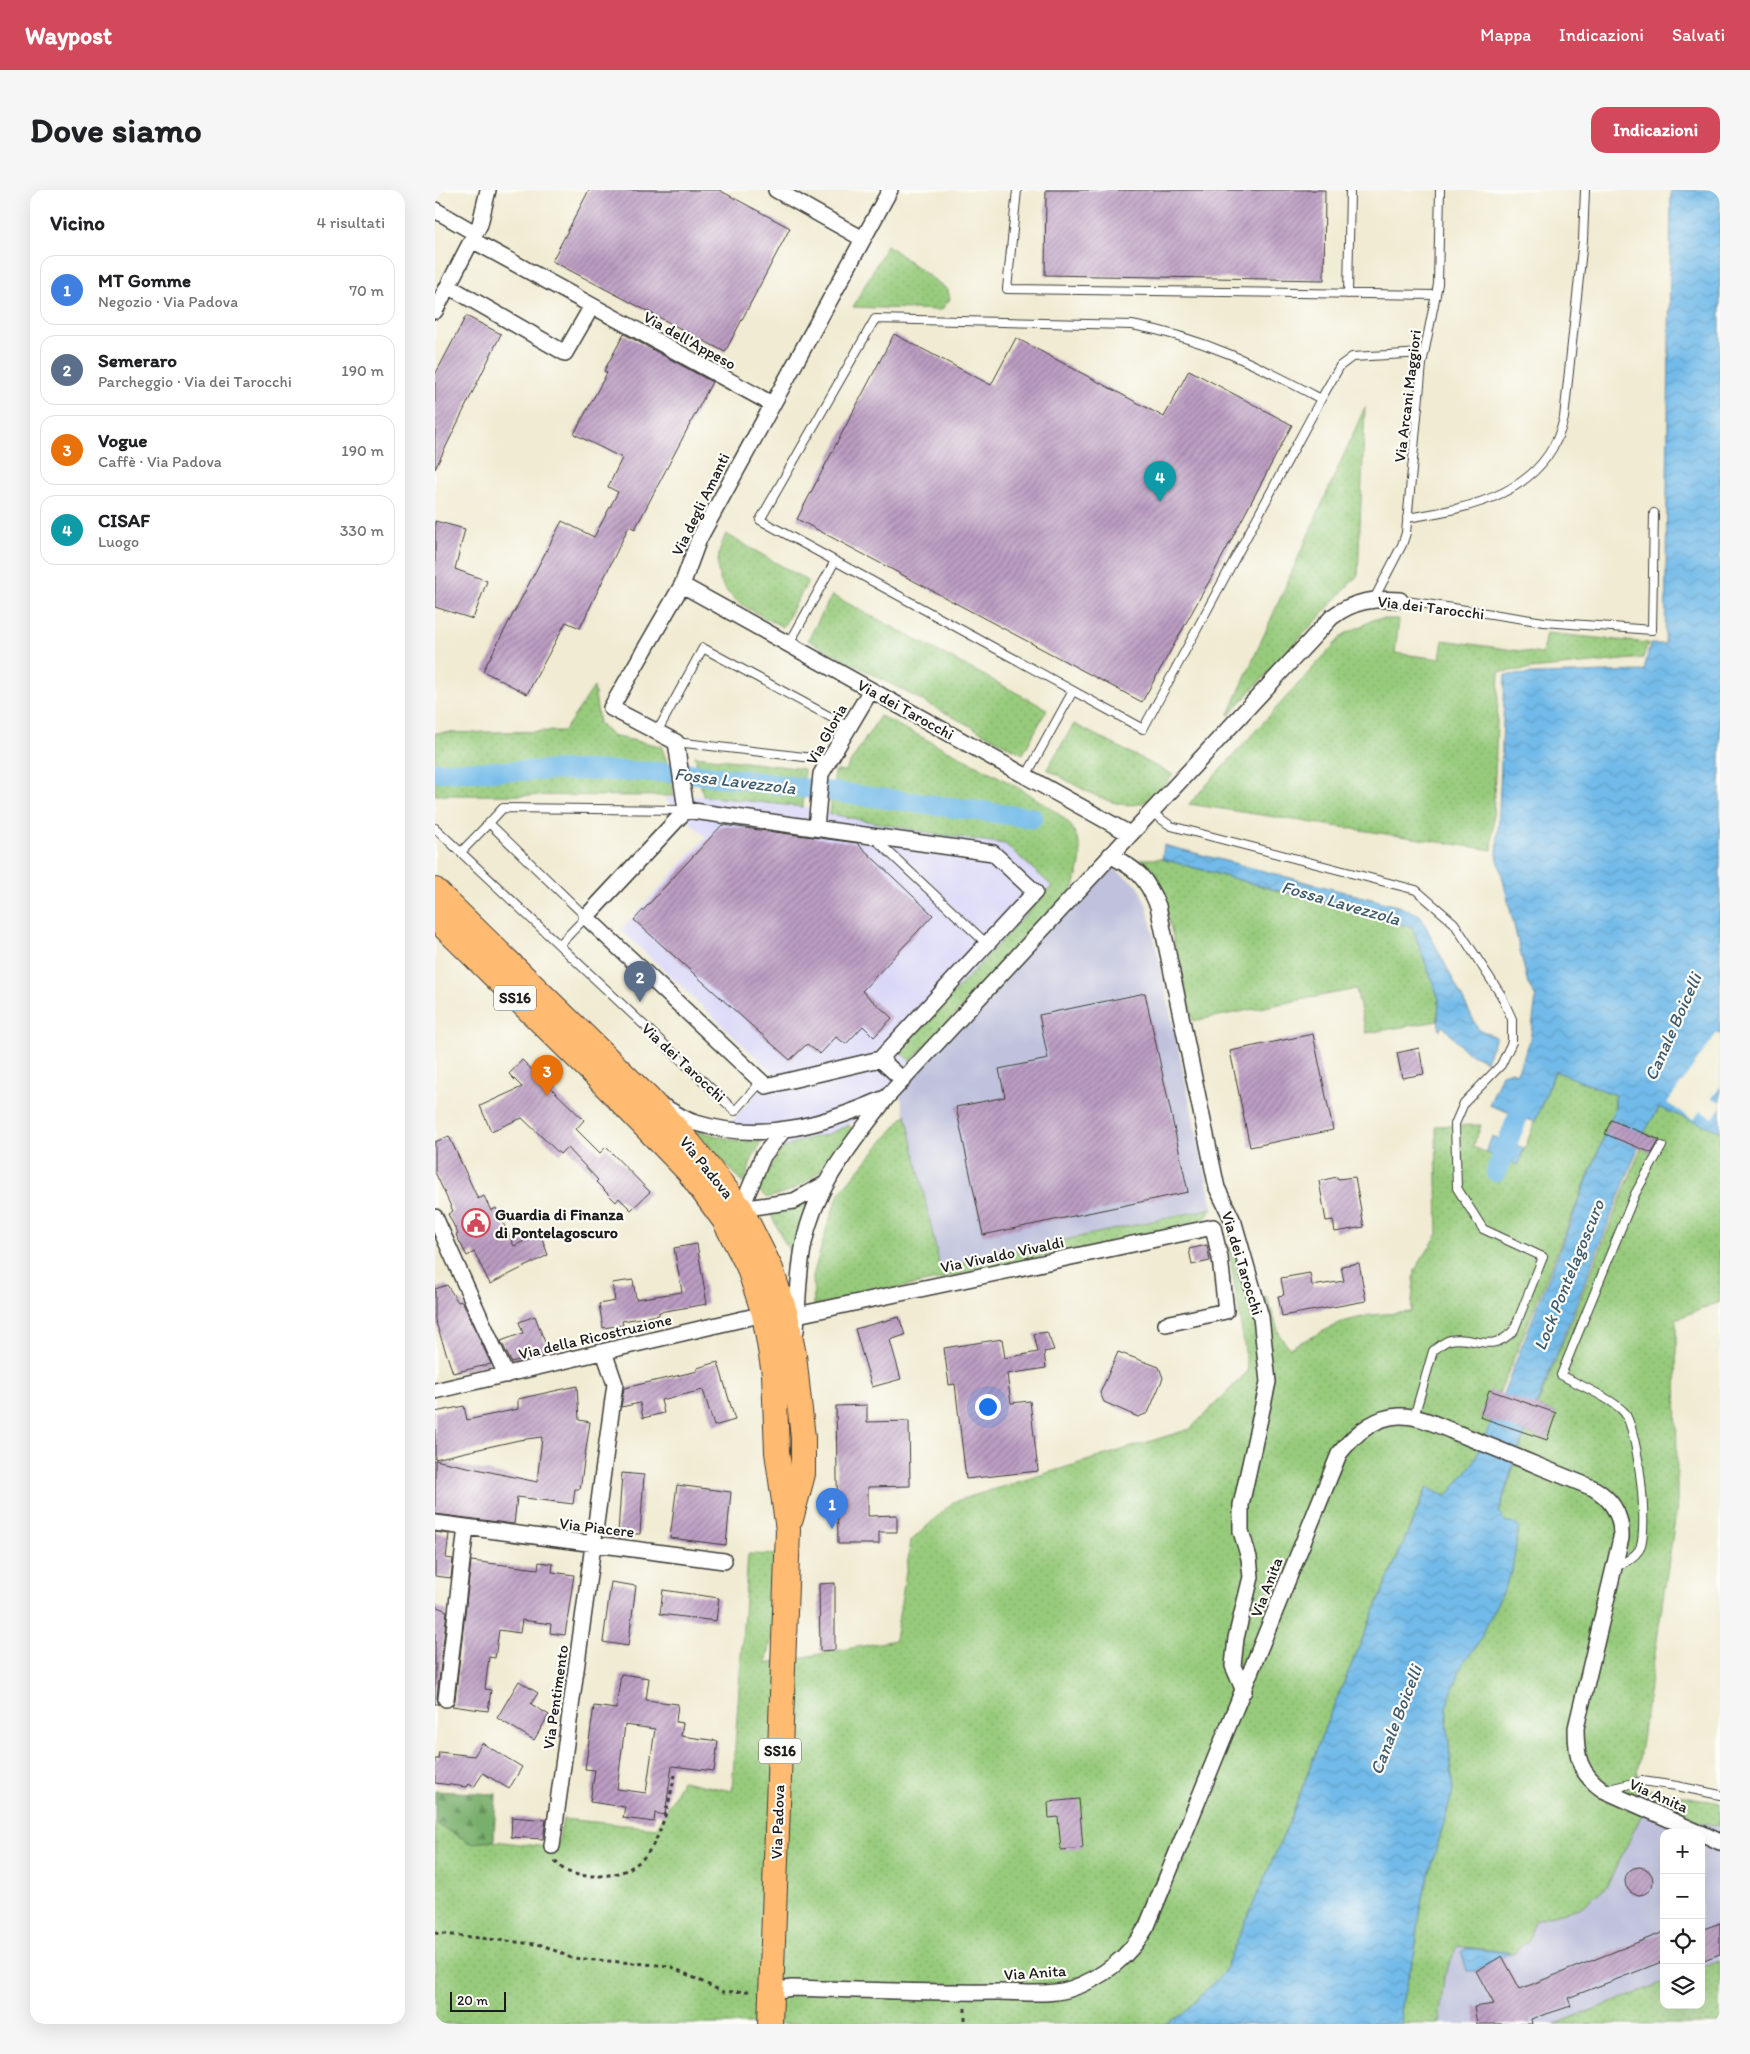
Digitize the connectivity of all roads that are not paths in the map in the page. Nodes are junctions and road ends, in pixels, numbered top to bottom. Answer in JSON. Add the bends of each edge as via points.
{"nodes":[{"id":1,"x":488,"y":190,"type":"edge"},
{"id":2,"x":776,"y":190,"type":"edge"},
{"id":3,"x":890,"y":190,"type":"edge"},
{"id":4,"x":1017,"y":190,"type":"edge"},
{"id":5,"x":1349,"y":190,"type":"edge"},
{"id":6,"x":1440,"y":190,"type":"edge"},
{"id":7,"x":1585,"y":190,"type":"edge"},
{"id":8,"x":435,"y":210,"type":"edge"},
{"id":9,"x":474,"y":236,"type":"junction"},
{"id":10,"x":863,"y":239,"type":"junction"},
{"id":11,"x":448,"y":286,"type":"junction"},
{"id":12,"x":1348,"y":294,"type":"junction"},
{"id":13,"x":1436,"y":295,"type":"junction"},
{"id":14,"x":592,"y":306,"type":"junction"},
{"id":15,"x":435,"y":311,"type":"edge"},
{"id":16,"x":1424,"y":353,"type":"junction"},
{"id":17,"x":1321,"y":399,"type":"junction"},
{"id":18,"x":772,"y":404,"type":"junction"},
{"id":19,"x":1654,"y":513,"type":"dead end"},
{"id":20,"x":1407,"y":518,"type":"junction"},
{"id":21,"x":835,"y":561,"type":"junction"},
{"id":22,"x":682,"y":585,"type":"junction"},
{"id":23,"x":1374,"y":599,"type":"junction"},
{"id":24,"x":1400,"y":600,"type":"joint"},
{"id":25,"x":789,"y":644,"type":"junction"},
{"id":26,"x":871,"y":690,"type":"junction"},
{"id":27,"x":1073,"y":691,"type":"junction"},
{"id":28,"x":849,"y":727,"type":"junction"},
{"id":29,"x":657,"y":732,"type":"junction"},
{"id":30,"x":676,"y":742,"type":"junction"},
{"id":31,"x":830,"y":760,"type":"junction"},
{"id":32,"x":1026,"y":776,"type":"junction"},
{"id":33,"x":687,"y":810,"type":"junction"},
{"id":34,"x":1151,"y":812,"type":"junction"},
{"id":35,"x":489,"y":823,"type":"junction"},
{"id":36,"x":435,"y":828,"type":"edge"},
{"id":37,"x":816,"y":828,"type":"junction"},
{"id":38,"x":1130,"y":834,"type":"junction"},
{"id":39,"x":872,"y":836,"type":"junction"},
{"id":40,"x":461,"y":852,"type":"junction"},
{"id":41,"x":1110,"y":855,"type":"junction"},
{"id":42,"x":435,"y":890,"type":"edge"},
{"id":43,"x":586,"y":917,"type":"junction"},
{"id":44,"x":435,"y":918,"type":"edge"},
{"id":45,"x":987,"y":944,"type":"junction"},
{"id":46,"x":559,"y":945,"type":"junction"},
{"id":47,"x":506,"y":975,"type":"junction"},
{"id":48,"x":880,"y":1059,"type":"junction"},
{"id":49,"x":903,"y":1080,"type":"junction"},
{"id":50,"x":762,"y":1081,"type":"junction"},
{"id":51,"x":887,"y":1097,"type":"junction"},
{"id":52,"x":648,"y":1098,"type":"junction"},
{"id":53,"x":783,"y":1131,"type":"junction"},
{"id":54,"x":1661,"y":1146,"type":"dead end"},
{"id":55,"x":825,"y":1184,"type":"junction"},
{"id":56,"x":732,"y":1215,"type":"junction"},
{"id":57,"x":435,"y":1217,"type":"edge"},
{"id":58,"x":1234,"y":1223,"type":"junction"},
{"id":59,"x":1213,"y":1227,"type":"junction"},
{"id":60,"x":782,"y":1315,"type":"junction"},
{"id":61,"x":1166,"y":1324,"type":"dead end"},
{"id":62,"x":604,"y":1352,"type":"junction"},
{"id":63,"x":507,"y":1374,"type":"junction"},
{"id":64,"x":435,"y":1391,"type":"edge"},
{"id":65,"x":1414,"y":1417,"type":"junction"},
{"id":66,"x":435,"y":1523,"type":"edge"},
{"id":67,"x":466,"y":1527,"type":"junction"},
{"id":68,"x":787,"y":1530,"type":"junction"},
{"id":69,"x":593,"y":1544,"type":"junction"},
{"id":70,"x":724,"y":1561,"type":"dead end"},
{"id":71,"x":1614,"y":1568,"type":"junction"},
{"id":72,"x":1244,"y":1691,"type":"junction"},
{"id":73,"x":446,"y":1699,"type":"dead end"},
{"id":74,"x":1603,"y":1790,"type":"junction"},
{"id":75,"x":1720,"y":1795,"type":"edge"},
{"id":76,"x":1692,"y":1829,"type":"edge"},
{"id":77,"x":1705,"y":1835,"type":"edge"},
{"id":78,"x":1720,"y":1842,"type":"edge"},
{"id":79,"x":552,"y":1846,"type":"road end"},
{"id":80,"x":771,"y":1991,"type":"junction"},
{"id":81,"x":770,"y":2024,"type":"edge"}],
"edges":[{"from":1,"to":9,"type":"street","via":[[485,210]]},
{"from":2,"to":10,"type":"street"},
{"from":3,"to":10,"type":"street","name":"Via degli Amanti"},
{"from":4,"to":12,"type":"lane","via":[[1007,289]]},
{"from":5,"to":12,"type":"lane"},
{"from":6,"to":13,"type":"lane","name":"Via Arcani Maggiori"},
{"from":7,"to":20,"type":"lane","via":[[1565,418],[1555,444],[1535,469],[1504,494],[1470,506]]},
{"from":8,"to":9,"type":"street","name":"Via dell'Appeso"},
{"from":9,"to":11,"type":"street"},
{"from":9,"to":14,"type":"street","name":"Via dell'Appeso"},
{"from":10,"to":18,"type":"street","name":"Via degli Amanti"},
{"from":11,"to":14,"type":"street","via":[[565,352]]},
{"from":11,"to":15,"type":"street"},
{"from":12,"to":13,"type":"lane"},
{"from":13,"to":16,"type":"lane","name":"Via Arcani Maggiori"},
{"from":14,"to":18,"type":"street","name":"Via dell'Appeso"},
{"from":16,"to":17,"type":"lane","via":[[1353,357],[1340,366]]},
{"from":16,"to":20,"type":"lane","name":"Via Arcani Maggiori"},
{"from":17,"to":21,"type":"lane","via":[[1225,351],[1150,328],[875,318],[760,520]]},
{"from":17,"to":27,"type":"lane","via":[[1143,728]]},
{"from":18,"to":22,"type":"street","name":"Via degli Amanti","via":[[699,539]]},
{"from":19,"to":24,"type":"lane","name":"Via dei Tarocchi","via":[[1652,630],[1544,622]]},
{"from":20,"to":23,"type":"lane","name":"Via Arcani Maggiori","via":[[1402,545]]},
{"from":21,"to":25,"type":"lane"},
{"from":21,"to":27,"type":"lane"},
{"from":22,"to":25,"type":"street","name":"Via dei Tarocchi"},
{"from":22,"to":29,"type":"street","name":"Via degli Amanti","via":[[611,708]]},
{"from":23,"to":24,"type":"street","name":"Via dei Tarocchi"},
{"from":23,"to":34,"type":"street","name":"Via dei Tarocchi","via":[[1352,604],[1332,618]]},
{"from":25,"to":26,"type":"street","name":"Via dei Tarocchi"},
{"from":26,"to":28,"type":"street","name":"Via Gloria"},
{"from":26,"to":32,"type":"street","name":"Via dei Tarocchi"},
{"from":27,"to":32,"type":"lane"},
{"from":28,"to":29,"type":"lane","via":[[703,648]]},
{"from":28,"to":31,"type":"street","name":"Via Gloria"},
{"from":29,"to":30,"type":"street","name":"Via degli Amanti"},
{"from":30,"to":31,"type":"lane"},
{"from":30,"to":33,"type":"street"},
{"from":31,"to":37,"type":"street","name":"Via Gloria","via":[[821,774]]},
{"from":32,"to":38,"type":"street","name":"Via dei Tarocchi"},
{"from":33,"to":35,"type":"lane","via":[[503,808]]},
{"from":33,"to":37,"type":"street"},
{"from":33,"to":43,"type":"street"},
{"from":34,"to":38,"type":"street","name":"Via dei Tarocchi"},
{"from":34,"to":65,"type":"lane","via":[[1171,826],[1416,890],[1454,922],[1512,1018],[1512,1042],[1501,1065],[1464,1103],[1455,1124],[1457,1188],[1483,1229],[1543,1257],[1515,1330],[1508,1337],[1486,1343],[1451,1340],[1433,1351]]},
{"from":35,"to":40,"type":"lane"},
{"from":35,"to":43,"type":"lane"},
{"from":36,"to":40,"type":"lane","name":"Via dei Tarocchi"},
{"from":37,"to":39,"type":"street"},
{"from":38,"to":41,"type":"street","name":"Via dei Tarocchi"},
{"from":39,"to":45,"type":"lane"},
{"from":39,"to":45,"type":"street","via":[[993,853],[1035,892]]},
{"from":40,"to":46,"type":"lane","name":"Via dei Tarocchi"},
{"from":41,"to":49,"type":"street","name":"Via dei Tarocchi"},
{"from":41,"to":58,"type":"street","name":"Via dei Tarocchi","via":[[1138,871],[1158,906],[1217,1188]]},
{"from":42,"to":47,"type":"main road","name":"Via Padova"},
{"from":43,"to":46,"type":"lane"},
{"from":43,"to":50,"type":"street"},
{"from":44,"to":47,"type":"main road","name":"Via Padova","number":"SS16"},
{"from":45,"to":48,"type":"street"},
{"from":46,"to":50,"type":"lane","name":"Via dei Tarocchi","via":[[735,1111]]},
{"from":47,"to":52,"type":"main road","name":"Via Padova"},
{"from":47,"to":56,"type":"main road","name":"Via Padova","number":"SS16","via":[[596,1076]]},
{"from":48,"to":49,"type":"street"},
{"from":48,"to":50,"type":"street","via":[[766,1086]]},
{"from":49,"to":51,"type":"street","name":"Via dei Tarocchi"},
{"from":51,"to":53,"type":"street","name":"Via dei Tarocchi","via":[[835,1118]]},
{"from":51,"to":55,"type":"street","name":"Via dei Tarocchi"},
{"from":52,"to":53,"type":"street","name":"Via dei Tarocchi","via":[[694,1123],[731,1131]]},
{"from":52,"to":56,"type":"main road","name":"Via Padova","via":[[690,1144]]},
{"from":53,"to":56,"type":"street","via":[[763,1156]]},
{"from":54,"to":71,"type":"lane","via":[[1635,1194],[1561,1375],[1623,1411],[1634,1433],[1643,1497],[1640,1550]]},
{"from":55,"to":56,"type":"street","name":"Via dei Tarocchi","via":[[794,1200]]},
{"from":55,"to":60,"type":"street","name":"Via dei Tarocchi"},
{"from":56,"to":60,"type":"main road","name":"Via Padova","via":[[771,1269]]},
{"from":57,"to":63,"type":"street"},
{"from":58,"to":59,"type":"street","name":"Via Vivaldo Vivaldi"},
{"from":58,"to":72,"type":"street","name":"Via dei Tarocchi","via":[[1261,1317],[1267,1382],[1241,1505],[1241,1531],[1251,1577],[1236,1638],[1233,1666]]},
{"from":59,"to":60,"type":"street","name":"Via Vivaldo Vivaldi"},
{"from":59,"to":61,"type":"street","via":[[1226,1311]]},
{"from":60,"to":62,"type":"street","name":"Via della Ricostruzione"},
{"from":60,"to":68,"type":"main road","name":"Via Padova","number":"SS16","via":[[774,1373],[777,1452]]},
{"from":60,"to":68,"type":"main road","name":"Via Padova","number":"SS16","via":[[794,1354],[803,1438],[803,1474]]},
{"from":62,"to":63,"type":"street","name":"Via della Ricostruzione"},
{"from":62,"to":69,"type":"street","name":"Via Pentimento","via":[[615,1384]]},
{"from":63,"to":64,"type":"street","name":"Via della Ricostruzione"},
{"from":65,"to":71,"type":"street","name":"Via Anita","via":[[1593,1488],[1608,1500],[1622,1525]]},
{"from":65,"to":72,"type":"street","name":"Via Anita","via":[[1384,1419],[1364,1429],[1339,1454]]},
{"from":66,"to":67,"type":"street","name":"Via Piacere"},
{"from":67,"to":69,"type":"street","name":"Via Piacere"},
{"from":67,"to":73,"type":"street"},
{"from":68,"to":80,"type":"main road","name":"Via Padova","number":"SS16"},
{"from":69,"to":70,"type":"street","name":"Via Piacere"},
{"from":69,"to":79,"type":"street","name":"Via Pentimento"},
{"from":71,"to":74,"type":"street","name":"Via Anita","via":[[1576,1728],[1576,1751],[1581,1766],[1589,1780]]},
{"from":72,"to":80,"type":"street","name":"Via Anita","via":[[1147,1926],[1132,1948],[1101,1974],[1067,1990],[1048,1992],[793,1988]]},
{"from":74,"to":75,"type":"lane","name":"Via Anita","via":[[1642,1782]]},
{"from":74,"to":76,"type":"street","name":"Via Anita"},
{"from":77,"to":78,"type":"street","name":"Via Anita"},
{"from":80,"to":81,"type":"main road","name":"Via Padova","number":"SS16"}]}
